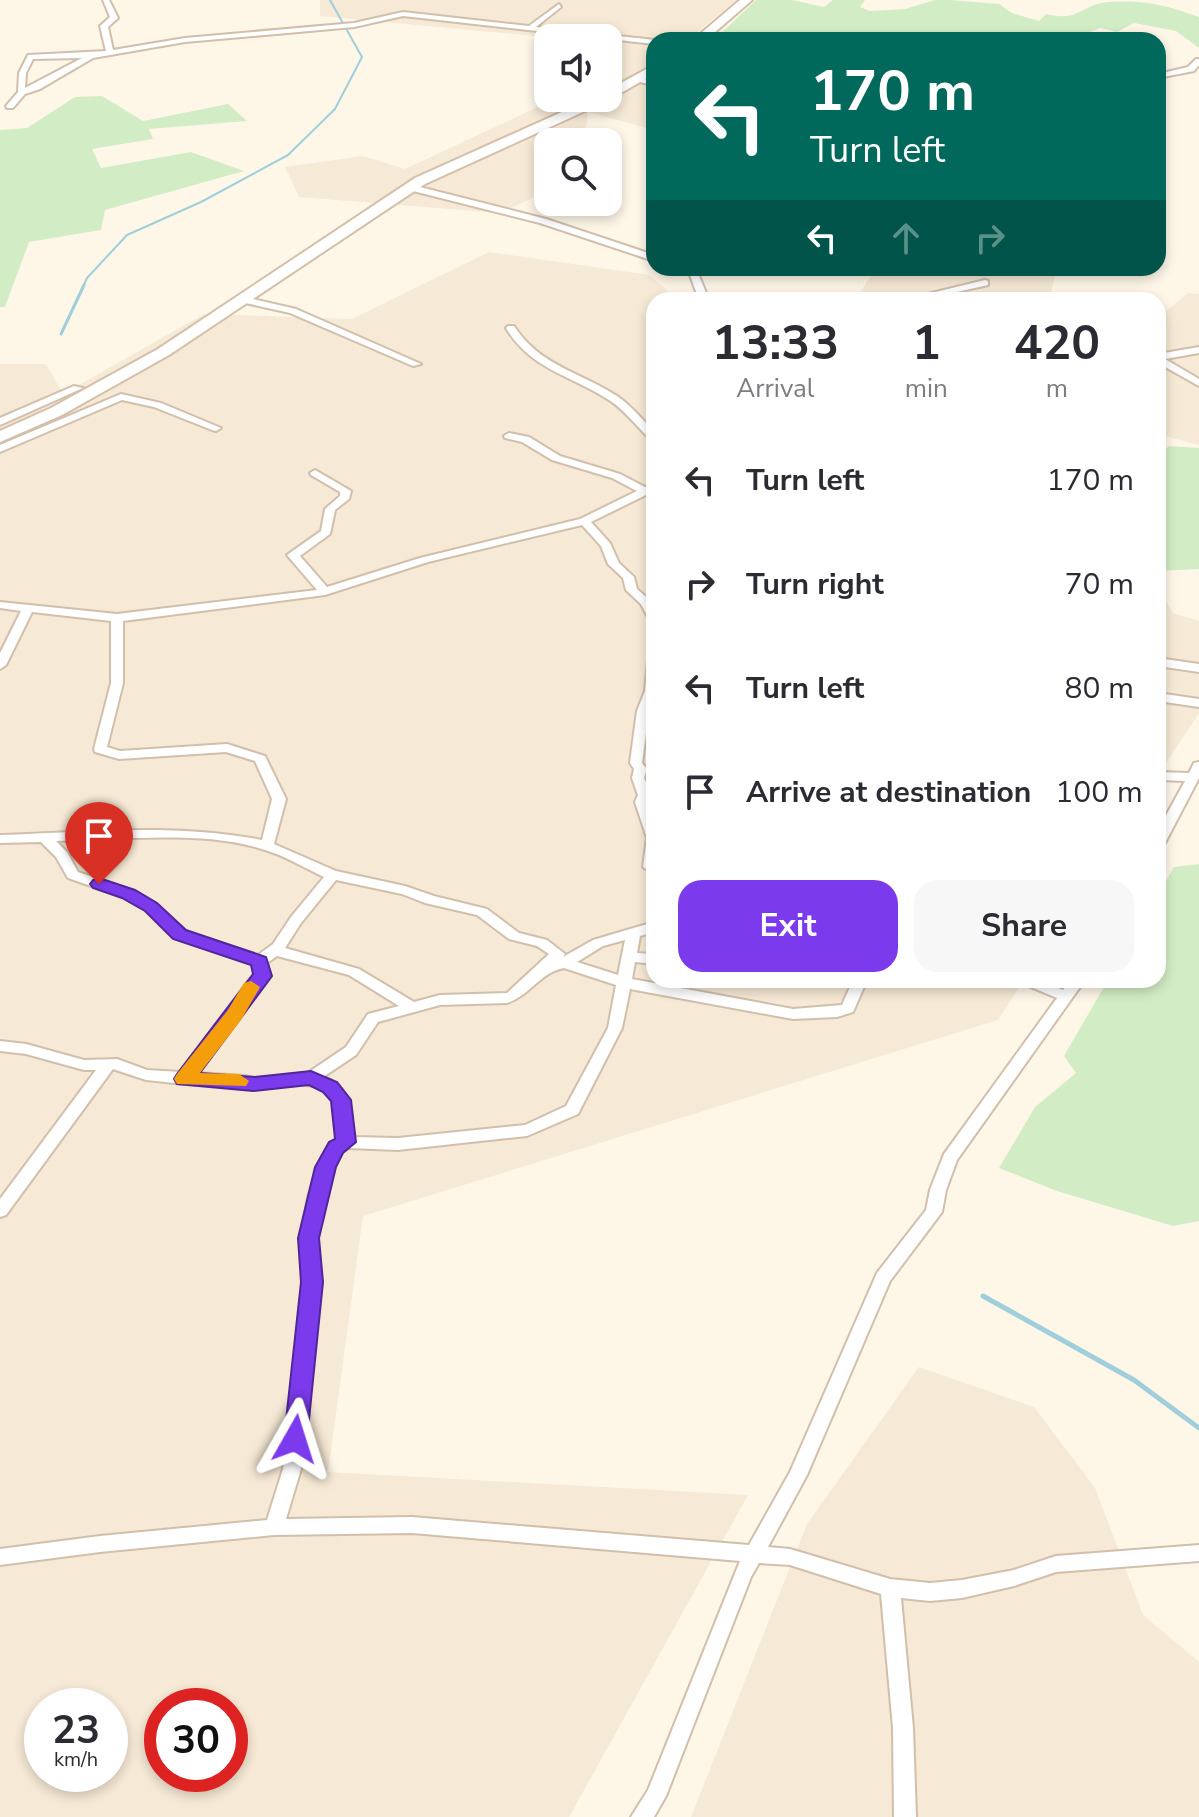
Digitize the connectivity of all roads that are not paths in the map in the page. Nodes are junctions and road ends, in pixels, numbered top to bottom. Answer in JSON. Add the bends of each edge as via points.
{"nodes":[{"id":1,"x":106,"y":0,"type":"edge"},
{"id":2,"x":545,"y":0,"type":"edge"},
{"id":3,"x":747,"y":0,"type":"edge"},
{"id":4,"x":405,"y":4,"type":"dead end"},
{"id":5,"x":403,"y":14,"type":"junction"},
{"id":6,"x":529,"y":29,"type":"junction"},
{"id":7,"x":709,"y":32,"type":"edge"},
{"id":8,"x":646,"y":41,"type":"edge"},
{"id":9,"x":110,"y":53,"type":"junction"},
{"id":10,"x":91,"y":56,"type":"junction"},
{"id":11,"x":1199,"y":61,"type":"edge"},
{"id":12,"x":646,"y":74,"type":"edge"},
{"id":13,"x":1166,"y":74,"type":"edge"},
{"id":14,"x":638,"y":79,"type":"junction"},
{"id":15,"x":646,"y":81,"type":"edge"},
{"id":16,"x":622,"y":88,"type":"edge"},
{"id":17,"x":22,"y":92,"type":"junction"},
{"id":18,"x":10,"y":106,"type":"dead end"},
{"id":19,"x":572,"y":112,"type":"edge"},
{"id":20,"x":412,"y":188,"type":"junction"},
{"id":21,"x":646,"y":255,"type":"edge"},
{"id":22,"x":985,"y":283,"type":"dead end"},
{"id":23,"x":944,"y":292,"type":"edge"},
{"id":24,"x":244,"y":300,"type":"junction"},
{"id":25,"x":511,"y":328,"type":"dead end"},
{"id":26,"x":1199,"y":350,"type":"edge"},
{"id":27,"x":1166,"y":356,"type":"edge"},
{"id":28,"x":1166,"y":363,"type":"edge"},
{"id":29,"x":416,"y":364,"type":"dead end"},
{"id":30,"x":1199,"y":383,"type":"edge"},
{"id":31,"x":78,"y":388,"type":"dead end"},
{"id":32,"x":0,"y":422,"type":"edge"},
{"id":33,"x":646,"y":427,"type":"edge"},
{"id":34,"x":216,"y":428,"type":"dead end"},
{"id":35,"x":509,"y":436,"type":"dead end"},
{"id":36,"x":0,"y":437,"type":"edge"},
{"id":37,"x":0,"y":449,"type":"edge"},
{"id":38,"x":315,"y":473,"type":"dead end"},
{"id":39,"x":646,"y":487,"type":"edge"},
{"id":40,"x":646,"y":491,"type":"edge"},
{"id":41,"x":584,"y":521,"type":"junction"},
{"id":42,"x":325,"y":592,"type":"junction"},
{"id":43,"x":646,"y":602,"type":"edge"},
{"id":44,"x":0,"y":605,"type":"edge"},
{"id":45,"x":28,"y":608,"type":"junction"},
{"id":46,"x":117,"y":618,"type":"junction"},
{"id":47,"x":1166,"y":663,"type":"edge"},
{"id":48,"x":0,"y":665,"type":"edge"},
{"id":49,"x":1199,"y":668,"type":"edge"},
{"id":50,"x":1166,"y":698,"type":"edge"},
{"id":51,"x":1199,"y":703,"type":"edge"},
{"id":52,"x":646,"y":704,"type":"edge"},
{"id":53,"x":1195,"y":772,"type":"edge"},
{"id":54,"x":1166,"y":775,"type":"edge"},
{"id":55,"x":646,"y":814,"type":"edge"},
{"id":56,"x":1166,"y":828,"type":"edge"},
{"id":57,"x":45,"y":838,"type":"junction"},
{"id":58,"x":0,"y":839,"type":"edge"},
{"id":59,"x":267,"y":846,"type":"junction"},
{"id":60,"x":332,"y":875,"type":"junction"},
{"id":61,"x":646,"y":930,"type":"edge"},
{"id":62,"x":633,"y":934,"type":"junction"},
{"id":63,"x":278,"y":951,"type":"junction"},
{"id":64,"x":630,"y":957,"type":"junction"},
{"id":65,"x":646,"y":958,"type":"edge"},
{"id":66,"x":259,"y":961,"type":"junction"},
{"id":67,"x":564,"y":963,"type":"junction"},
{"id":68,"x":535,"y":974,"type":"junction"},
{"id":69,"x":626,"y":983,"type":"junction"},
{"id":70,"x":646,"y":987,"type":"edge"},
{"id":71,"x":653,"y":988,"type":"edge"},
{"id":72,"x":857,"y":988,"type":"edge"},
{"id":73,"x":1045,"y":988,"type":"edge"},
{"id":74,"x":1073,"y":988,"type":"edge"},
{"id":75,"x":1067,"y":997,"type":"junction"},
{"id":76,"x":413,"y":1008,"type":"junction"},
{"id":77,"x":0,"y":1046,"type":"edge"},
{"id":78,"x":109,"y":1064,"type":"junction"},
{"id":79,"x":311,"y":1078,"type":"junction"},
{"id":80,"x":184,"y":1079,"type":"junction"},
{"id":81,"x":345,"y":1142,"type":"junction"},
{"id":82,"x":0,"y":1211,"type":"edge"},
{"id":83,"x":274,"y":1527,"type":"junction"},
{"id":84,"x":755,"y":1554,"type":"junction"},
{"id":85,"x":1196,"y":1555,"type":"edge"},
{"id":86,"x":0,"y":1557,"type":"edge"},
{"id":87,"x":890,"y":1588,"type":"junction"},
{"id":88,"x":642,"y":1817,"type":"edge"},
{"id":89,"x":905,"y":1817,"type":"edge"}],
"edges":[{"from":1,"to":9,"type":"street","via":[[114,18],[104,26]]},
{"from":2,"to":6,"type":"street","via":[[557,4]]},
{"from":3,"to":7,"type":"main road"},
{"from":4,"to":5,"type":"street"},
{"from":5,"to":6,"type":"street"},
{"from":5,"to":9,"type":"street","via":[[354,25],[247,32]]},
{"from":6,"to":8,"type":"street"},
{"from":9,"to":10,"type":"street"},
{"from":10,"to":17,"type":"street"},
{"from":10,"to":17,"type":"street","via":[[31,57],[23,68]]},
{"from":11,"to":13,"type":"street","via":[[1191,69]]},
{"from":12,"to":14,"type":"main road"},
{"from":14,"to":15,"type":"street"},
{"from":14,"to":16,"type":"main road"},
{"from":17,"to":18,"type":"street"},
{"from":19,"to":20,"type":"main road"},
{"from":20,"to":21,"type":"street","via":[[543,221]]},
{"from":20,"to":24,"type":"main road"},
{"from":22,"to":23,"type":"street"},
{"from":24,"to":29,"type":"street","via":[[293,311]]},
{"from":24,"to":36,"type":"main road","via":[[84,399]]},
{"from":25,"to":33,"type":"street","via":[[522,346],[609,395]]},
{"from":26,"to":27,"type":"street"},
{"from":28,"to":30,"type":"street"},
{"from":31,"to":32,"type":"street"},
{"from":34,"to":37,"type":"street","via":[[121,397]]},
{"from":35,"to":39,"type":"street","via":[[525,439],[556,458]]},
{"from":38,"to":42,"type":"street","via":[[346,491],[330,509],[326,532],[293,555]]},
{"from":40,"to":41,"type":"street"},
{"from":41,"to":42,"type":"street","via":[[424,560]]},
{"from":41,"to":43,"type":"street"},
{"from":42,"to":46,"type":"street"},
{"from":44,"to":45,"type":"street"},
{"from":45,"to":46,"type":"street"},
{"from":45,"to":48,"type":"street"},
{"from":46,"to":59,"type":"street","via":[[117,683],[100,749],[119,755],[227,748],[260,759],[279,799]]},
{"from":47,"to":49,"type":"street"},
{"from":50,"to":51,"type":"street"},
{"from":52,"to":55,"type":"street","via":[[636,763]]},
{"from":53,"to":54,"type":"street"},
{"from":53,"to":56,"type":"street"},
{"from":57,"to":58,"type":"street"},
{"from":57,"to":59,"type":"street","via":[[153,833]]},
{"from":57,"to":66,"type":"street","via":[[73,875],[128,894],[151,907],[180,935]]},
{"from":59,"to":60,"type":"street"},
{"from":60,"to":63,"type":"street"},
{"from":60,"to":68,"type":"street","via":[[482,912],[514,936],[542,943],[558,954]]},
{"from":61,"to":62,"type":"street"},
{"from":62,"to":64,"type":"street"},
{"from":62,"to":67,"type":"street","via":[[598,943]]},
{"from":63,"to":66,"type":"street"},
{"from":63,"to":76,"type":"street","via":[[354,972]]},
{"from":64,"to":65,"type":"street"},
{"from":64,"to":69,"type":"street"},
{"from":66,"to":80,"type":"street","via":[[263,976]]},
{"from":67,"to":68,"type":"street"},
{"from":67,"to":69,"type":"street"},
{"from":68,"to":76,"type":"street","via":[[502,999],[440,1000]]},
{"from":69,"to":70,"type":"street"},
{"from":69,"to":81,"type":"street","via":[[615,1028],[572,1110],[527,1130],[398,1144]]},
{"from":71,"to":72,"type":"street","via":[[793,1014],[848,1008]]},
{"from":73,"to":75,"type":"street"},
{"from":74,"to":75,"type":"street"},
{"from":75,"to":84,"type":"street","via":[[950,1158],[934,1212],[883,1278],[798,1475]]},
{"from":76,"to":79,"type":"street","via":[[373,1018],[351,1051]]},
{"from":77,"to":78,"type":"street","via":[[84,1065]]},
{"from":78,"to":80,"type":"street"},
{"from":78,"to":82,"type":"street"},
{"from":79,"to":80,"type":"street","via":[[253,1084]]},
{"from":79,"to":81,"type":"street","via":[[341,1100]]},
{"from":81,"to":83,"type":"street","via":[[325,1167],[316,1197],[292,1469]]},
{"from":83,"to":84,"type":"street","via":[[412,1525]]},
{"from":83,"to":86,"type":"street"},
{"from":84,"to":87,"type":"street","via":[[790,1557]]},
{"from":84,"to":88,"type":"street","via":[[656,1796]]},
{"from":85,"to":87,"type":"street","via":[[1056,1564],[962,1589]]},
{"from":87,"to":89,"type":"street"}]}
